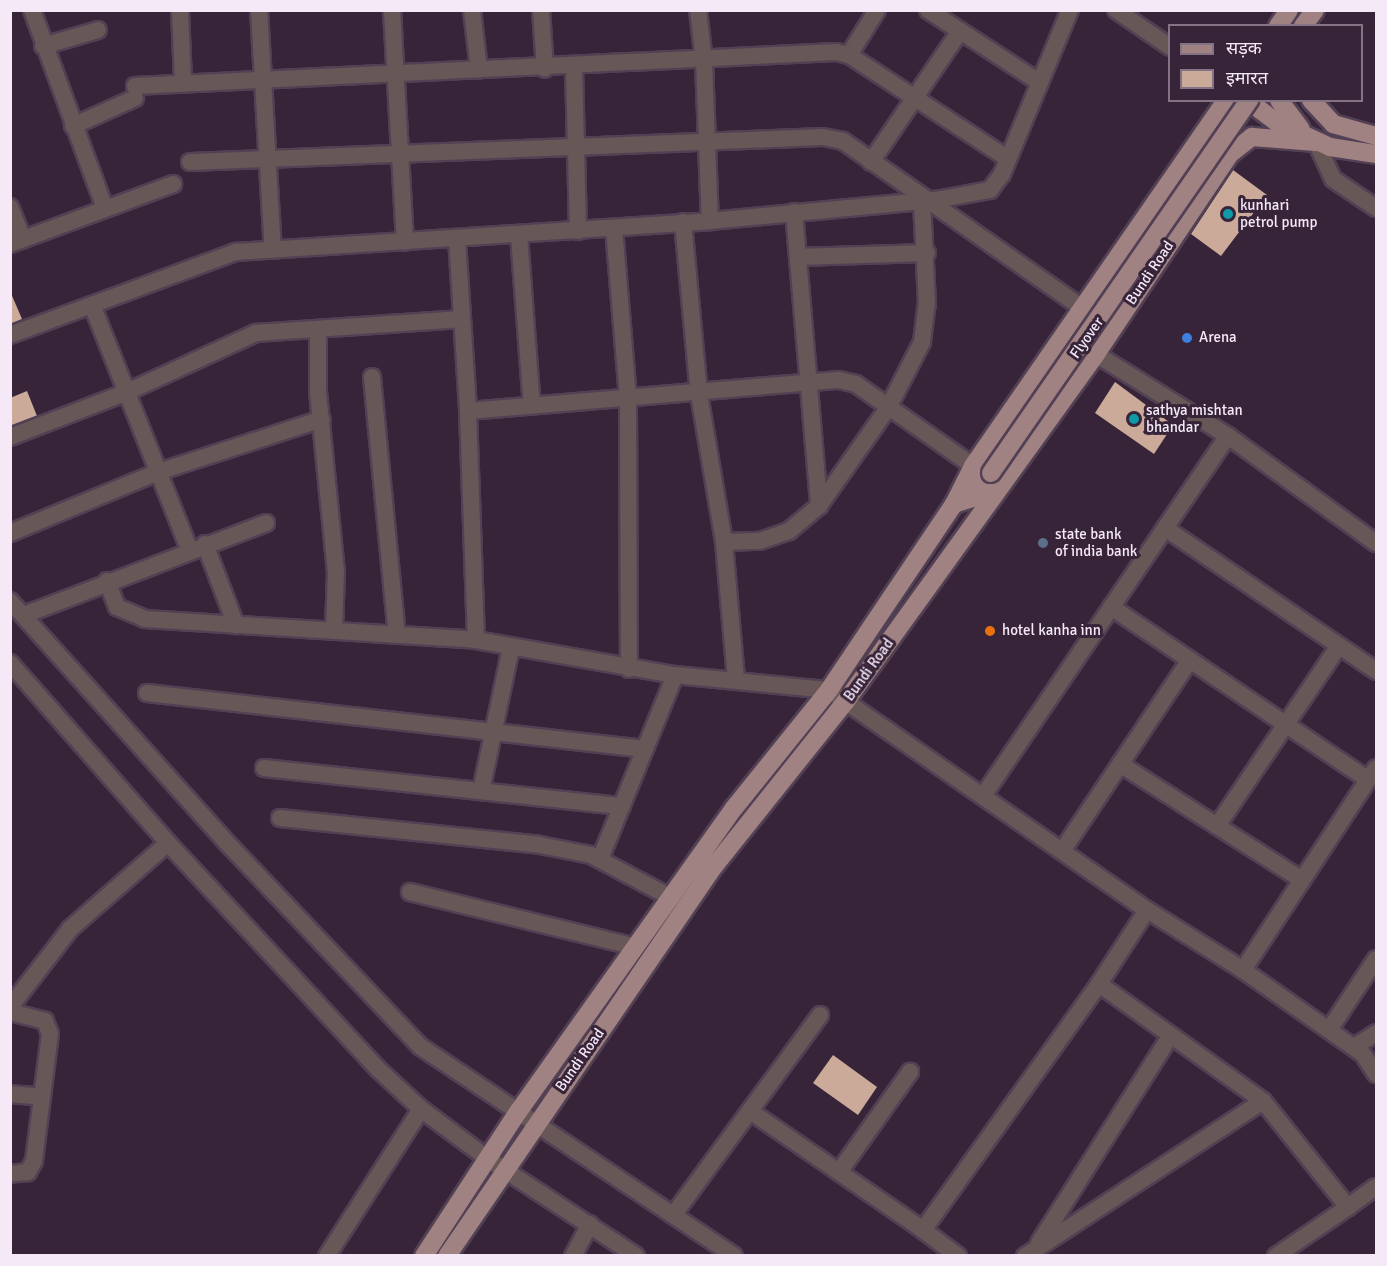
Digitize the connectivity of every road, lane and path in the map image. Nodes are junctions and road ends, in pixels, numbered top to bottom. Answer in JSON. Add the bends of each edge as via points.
{"nodes":[{"id":1,"x":32,"y":10,"type":"edge"},
{"id":2,"x":180,"y":10,"type":"edge"},
{"id":3,"x":259,"y":10,"type":"edge"},
{"id":4,"x":392,"y":10,"type":"edge"},
{"id":5,"x":472,"y":10,"type":"edge"},
{"id":6,"x":541,"y":10,"type":"edge"},
{"id":7,"x":698,"y":10,"type":"edge"},
{"id":8,"x":877,"y":10,"type":"edge"},
{"id":9,"x":928,"y":10,"type":"edge"},
{"id":10,"x":1070,"y":10,"type":"edge"},
{"id":11,"x":1116,"y":10,"type":"edge"},
{"id":12,"x":1316,"y":10,"type":"edge"},
{"id":13,"x":1305,"y":24,"type":"edge"},
{"id":14,"x":98,"y":30,"type":"dead end"},
{"id":15,"x":960,"y":31,"type":"junction"},
{"id":16,"x":43,"y":46,"type":"junction"},
{"id":17,"x":1168,"y":46,"type":"edge"},
{"id":18,"x":849,"y":55,"type":"junction"},
{"id":19,"x":704,"y":61,"type":"junction"},
{"id":20,"x":574,"y":67,"type":"junction"},
{"id":21,"x":545,"y":69,"type":"junction"},
{"id":22,"x":479,"y":70,"type":"junction"},
{"id":23,"x":397,"y":73,"type":"junction"},
{"id":24,"x":263,"y":78,"type":"junction"},
{"id":25,"x":1039,"y":82,"type":"junction"},
{"id":26,"x":183,"y":83,"type":"junction"},
{"id":27,"x":915,"y":96,"type":"junction"},
{"id":28,"x":1226,"y":102,"type":"edge"},
{"id":29,"x":1247,"y":102,"type":"edge"},
{"id":30,"x":1251,"y":102,"type":"edge"},
{"id":31,"x":1280,"y":102,"type":"edge"},
{"id":32,"x":1313,"y":102,"type":"edge"},
{"id":33,"x":74,"y":126,"type":"junction"},
{"id":34,"x":1377,"y":136,"type":"edge"},
{"id":35,"x":706,"y":140,"type":"junction"},
{"id":36,"x":1316,"y":142,"type":"junction"},
{"id":37,"x":576,"y":146,"type":"junction"},
{"id":38,"x":400,"y":153,"type":"junction"},
{"id":39,"x":1377,"y":154,"type":"edge"},
{"id":40,"x":1007,"y":158,"type":"junction"},
{"id":41,"x":267,"y":159,"type":"junction"},
{"id":42,"x":190,"y":162,"type":"dead end"},
{"id":43,"x":872,"y":162,"type":"junction"},
{"id":44,"x":173,"y":184,"type":"dead end"},
{"id":45,"x":922,"y":200,"type":"junction"},
{"id":46,"x":10,"y":207,"type":"edge"},
{"id":47,"x":105,"y":208,"type":"junction"},
{"id":48,"x":1377,"y":208,"type":"edge"},
{"id":49,"x":794,"y":213,"type":"junction"},
{"id":50,"x":710,"y":221,"type":"junction"},
{"id":51,"x":684,"y":222,"type":"junction"},
{"id":52,"x":614,"y":228,"type":"junction"},
{"id":53,"x":578,"y":231,"type":"junction"},
{"id":54,"x":519,"y":235,"type":"junction"},
{"id":55,"x":457,"y":239,"type":"junction"},
{"id":56,"x":17,"y":242,"type":"edge"},
{"id":57,"x":405,"y":242,"type":"junction"},
{"id":58,"x":273,"y":250,"type":"junction"},
{"id":59,"x":927,"y":253,"type":"junction"},
{"id":60,"x":798,"y":257,"type":"junction"},
{"id":61,"x":92,"y":305,"type":"junction"},
{"id":62,"x":1082,"y":308,"type":"junction"},
{"id":63,"x":462,"y":319,"type":"junction"},
{"id":64,"x":318,"y":329,"type":"junction"},
{"id":65,"x":10,"y":335,"type":"edge"},
{"id":66,"x":1096,"y":354,"type":"junction"},
{"id":67,"x":372,"y":377,"type":"dead end"},
{"id":68,"x":806,"y":384,"type":"junction"},
{"id":69,"x":127,"y":392,"type":"junction"},
{"id":70,"x":699,"y":394,"type":"junction"},
{"id":71,"x":628,"y":400,"type":"junction"},
{"id":72,"x":532,"y":406,"type":"junction"},
{"id":73,"x":888,"y":408,"type":"junction"},
{"id":74,"x":468,"y":411,"type":"junction"},
{"id":75,"x":322,"y":420,"type":"junction"},
{"id":76,"x":1228,"y":436,"type":"junction"},
{"id":77,"x":10,"y":437,"type":"edge"},
{"id":78,"x":982,"y":470,"type":"junction"},
{"id":79,"x":158,"y":472,"type":"junction"},
{"id":80,"x":954,"y":504,"type":"joint"},
{"id":81,"x":819,"y":506,"type":"junction"},
{"id":82,"x":266,"y":523,"type":"dead end"},
{"id":83,"x":1165,"y":528,"type":"junction"},
{"id":84,"x":10,"y":533,"type":"edge"},
{"id":85,"x":724,"y":542,"type":"junction"},
{"id":86,"x":1377,"y":543,"type":"edge"},
{"id":87,"x":205,"y":544,"type":"junction"},
{"id":88,"x":189,"y":549,"type":"junction"},
{"id":89,"x":107,"y":581,"type":"junction"},
{"id":90,"x":10,"y":601,"type":"edge"},
{"id":91,"x":1111,"y":607,"type":"junction"},
{"id":92,"x":24,"y":615,"type":"junction"},
{"id":93,"x":236,"y":625,"type":"junction"},
{"id":94,"x":334,"y":631,"type":"junction"},
{"id":95,"x":397,"y":635,"type":"junction"},
{"id":96,"x":476,"y":640,"type":"junction"},
{"id":97,"x":1339,"y":646,"type":"junction"},
{"id":98,"x":511,"y":647,"type":"junction"},
{"id":99,"x":1190,"y":660,"type":"junction"},
{"id":100,"x":10,"y":663,"type":"edge"},
{"id":101,"x":629,"y":669,"type":"junction"},
{"id":102,"x":1377,"y":671,"type":"edge"},
{"id":103,"x":675,"y":675,"type":"junction"},
{"id":104,"x":736,"y":678,"type":"junction"},
{"id":105,"x":829,"y":690,"type":"junction"},
{"id":106,"x":147,"y":693,"type":"dead end"},
{"id":107,"x":846,"y":701,"type":"junction"},
{"id":108,"x":1288,"y":726,"type":"junction"},
{"id":109,"x":492,"y":732,"type":"junction"},
{"id":110,"x":645,"y":749,"type":"junction"},
{"id":111,"x":1120,"y":764,"type":"junction"},
{"id":112,"x":264,"y":768,"type":"dead end"},
{"id":113,"x":1373,"y":774,"type":"edge"},
{"id":114,"x":481,"y":791,"type":"junction"},
{"id":115,"x":983,"y":796,"type":"junction"},
{"id":116,"x":622,"y":806,"type":"junction"},
{"id":117,"x":280,"y":818,"type":"dead end"},
{"id":118,"x":1217,"y":826,"type":"junction"},
{"id":119,"x":168,"y":843,"type":"junction"},
{"id":120,"x":1062,"y":851,"type":"junction"},
{"id":121,"x":600,"y":859,"type":"junction"},
{"id":122,"x":1302,"y":880,"type":"junction"},
{"id":123,"x":410,"y":892,"type":"dead end"},
{"id":124,"x":672,"y":898,"type":"junction"},
{"id":125,"x":1147,"y":910,"type":"junction"},
{"id":126,"x":636,"y":947,"type":"junction"},
{"id":127,"x":1377,"y":959,"type":"edge"},
{"id":128,"x":1244,"y":970,"type":"junction"},
{"id":129,"x":1099,"y":984,"type":"junction"},
{"id":130,"x":10,"y":1007,"type":"edge"},
{"id":131,"x":10,"y":1012,"type":"edge"},
{"id":132,"x":820,"y":1015,"type":"dead end"},
{"id":133,"x":1329,"y":1030,"type":"junction"},
{"id":134,"x":1377,"y":1033,"type":"edge"},
{"id":135,"x":1171,"y":1035,"type":"junction"},
{"id":136,"x":1354,"y":1047,"type":"junction"},
{"id":137,"x":910,"y":1072,"type":"dead end"},
{"id":138,"x":1377,"y":1074,"type":"edge"},
{"id":139,"x":10,"y":1094,"type":"edge"},
{"id":140,"x":42,"y":1097,"type":"junction"},
{"id":141,"x":1263,"y":1101,"type":"junction"},
{"id":142,"x":421,"y":1109,"type":"junction"},
{"id":143,"x":750,"y":1111,"type":"junction"},
{"id":144,"x":518,"y":1112,"type":"junction"},
{"id":145,"x":535,"y":1126,"type":"junction"},
{"id":146,"x":489,"y":1159,"type":"junction"},
{"id":147,"x":505,"y":1170,"type":"junction"},
{"id":148,"x":839,"y":1172,"type":"junction"},
{"id":149,"x":10,"y":1174,"type":"edge"},
{"id":150,"x":1377,"y":1187,"type":"edge"},
{"id":151,"x":1348,"y":1207,"type":"junction"},
{"id":152,"x":674,"y":1214,"type":"junction"},
{"id":153,"x":590,"y":1224,"type":"junction"},
{"id":154,"x":923,"y":1230,"type":"junction"},
{"id":155,"x":1030,"y":1252,"type":"edge"},
{"id":156,"x":327,"y":1256,"type":"edge"},
{"id":157,"x":423,"y":1256,"type":"edge"},
{"id":158,"x":447,"y":1256,"type":"edge"},
{"id":159,"x":573,"y":1256,"type":"edge"},
{"id":160,"x":636,"y":1256,"type":"edge"},
{"id":161,"x":734,"y":1256,"type":"edge"},
{"id":162,"x":958,"y":1256,"type":"edge"},
{"id":163,"x":1276,"y":1256,"type":"edge"}],
"edges":[{"from":1,"to":16,"type":"street"},
{"from":2,"to":26,"type":"street"},
{"from":3,"to":24,"type":"street"},
{"from":4,"to":23,"type":"street"},
{"from":5,"to":22,"type":"street"},
{"from":6,"to":21,"type":"street"},
{"from":7,"to":19,"type":"street"},
{"from":8,"to":18,"type":"street"},
{"from":9,"to":15,"type":"street"},
{"from":10,"to":25,"type":"street"},
{"from":11,"to":17,"type":"street"},
{"from":12,"to":13,"type":"main road"},
{"from":14,"to":16,"type":"street"},
{"from":15,"to":25,"type":"street"},
{"from":15,"to":27,"type":"street"},
{"from":16,"to":33,"type":"street"},
{"from":18,"to":19,"type":"street","via":[[836,52]]},
{"from":18,"to":27,"type":"street"},
{"from":19,"to":20,"type":"street"},
{"from":19,"to":35,"type":"street"},
{"from":20,"to":21,"type":"street"},
{"from":20,"to":37,"type":"street"},
{"from":21,"to":22,"type":"street"},
{"from":22,"to":23,"type":"street"},
{"from":23,"to":24,"type":"street"},
{"from":23,"to":38,"type":"street"},
{"from":24,"to":26,"type":"street"},
{"from":24,"to":41,"type":"street"},
{"from":25,"to":40,"type":"street"},
{"from":26,"to":33,"type":"street","via":[[135,92]]},
{"from":27,"to":40,"type":"street"},
{"from":27,"to":43,"type":"street"},
{"from":28,"to":62,"type":"main road"},
{"from":29,"to":78,"type":"main road","name":"Flyover","bridge":true},
{"from":30,"to":36,"type":"main road"},
{"from":31,"to":36,"type":"main road","via":[[1292,121]]},
{"from":32,"to":34,"type":"main road","via":[[1333,124]]},
{"from":33,"to":47,"type":"street"},
{"from":35,"to":37,"type":"street"},
{"from":35,"to":43,"type":"street","via":[[823,137],[843,141]]},
{"from":35,"to":50,"type":"street"},
{"from":36,"to":39,"type":"main road","via":[[1350,153]]},
{"from":36,"to":48,"type":"street","via":[[1333,179]]},
{"from":36,"to":66,"type":"main road","name":"Bundi Road","via":[[1264,135],[1240,144]]},
{"from":37,"to":38,"type":"street"},
{"from":37,"to":53,"type":"street"},
{"from":38,"to":41,"type":"street"},
{"from":38,"to":57,"type":"street"},
{"from":40,"to":45,"type":"street","via":[[990,190]]},
{"from":41,"to":42,"type":"street"},
{"from":41,"to":58,"type":"street"},
{"from":43,"to":45,"type":"street"},
{"from":44,"to":47,"type":"street"},
{"from":45,"to":49,"type":"street"},
{"from":45,"to":59,"type":"street"},
{"from":45,"to":62,"type":"street"},
{"from":46,"to":56,"type":"street"},
{"from":47,"to":56,"type":"street"},
{"from":49,"to":50,"type":"street"},
{"from":49,"to":60,"type":"street"},
{"from":50,"to":51,"type":"street"},
{"from":51,"to":52,"type":"street"},
{"from":51,"to":70,"type":"street"},
{"from":52,"to":53,"type":"street"},
{"from":52,"to":71,"type":"street"},
{"from":53,"to":54,"type":"street"},
{"from":54,"to":55,"type":"street"},
{"from":54,"to":72,"type":"street"},
{"from":55,"to":57,"type":"street"},
{"from":55,"to":63,"type":"street"},
{"from":57,"to":58,"type":"street"},
{"from":58,"to":61,"type":"street","via":[[236,252]]},
{"from":59,"to":60,"type":"street"},
{"from":59,"to":73,"type":"street","via":[[922,342]]},
{"from":60,"to":68,"type":"street"},
{"from":61,"to":65,"type":"street"},
{"from":61,"to":69,"type":"street"},
{"from":62,"to":78,"type":"main road"},
{"from":63,"to":64,"type":"street"},
{"from":63,"to":74,"type":"street"},
{"from":64,"to":69,"type":"street","via":[[256,333]]},
{"from":64,"to":75,"type":"street"},
{"from":66,"to":76,"type":"street"},
{"from":66,"to":107,"type":"main road","name":"Bundi Road"},
{"from":67,"to":95,"type":"street"},
{"from":68,"to":70,"type":"street"},
{"from":68,"to":73,"type":"street","via":[[839,380],[856,384]]},
{"from":68,"to":81,"type":"street"},
{"from":69,"to":77,"type":"street"},
{"from":69,"to":79,"type":"street"},
{"from":70,"to":71,"type":"street"},
{"from":70,"to":85,"type":"street"},
{"from":71,"to":72,"type":"street"},
{"from":71,"to":101,"type":"street"},
{"from":72,"to":74,"type":"street"},
{"from":73,"to":78,"type":"street"},
{"from":73,"to":81,"type":"street"},
{"from":74,"to":96,"type":"street"},
{"from":75,"to":79,"type":"street"},
{"from":75,"to":94,"type":"street","via":[[336,572]]},
{"from":76,"to":83,"type":"street"},
{"from":76,"to":86,"type":"street"},
{"from":78,"to":80,"type":"main road","name":"Flyover","via":[[972,498]]},
{"from":79,"to":84,"type":"street"},
{"from":79,"to":88,"type":"street"},
{"from":80,"to":105,"type":"main road","name":"Bundi Road"},
{"from":81,"to":85,"type":"street","via":[[789,531],[772,538]]},
{"from":82,"to":87,"type":"street"},
{"from":83,"to":91,"type":"street"},
{"from":83,"to":97,"type":"street"},
{"from":85,"to":104,"type":"street"},
{"from":87,"to":88,"type":"street"},
{"from":87,"to":93,"type":"street"},
{"from":88,"to":89,"type":"street"},
{"from":89,"to":92,"type":"street"},
{"from":89,"to":93,"type":"street","via":[[117,607],[129,615]]},
{"from":90,"to":92,"type":"street"},
{"from":91,"to":99,"type":"street"},
{"from":91,"to":115,"type":"street"},
{"from":92,"to":144,"type":"street","via":[[399,1027],[420,1047]]},
{"from":93,"to":94,"type":"street"},
{"from":94,"to":95,"type":"street"},
{"from":95,"to":96,"type":"street"},
{"from":96,"to":98,"type":"street"},
{"from":97,"to":102,"type":"street"},
{"from":97,"to":108,"type":"street"},
{"from":98,"to":101,"type":"street"},
{"from":98,"to":109,"type":"street"},
{"from":99,"to":108,"type":"street"},
{"from":99,"to":111,"type":"street"},
{"from":100,"to":119,"type":"street"},
{"from":101,"to":103,"type":"street"},
{"from":103,"to":104,"type":"street"},
{"from":103,"to":110,"type":"street"},
{"from":104,"to":105,"type":"street"},
{"from":105,"to":107,"type":"street"},
{"from":105,"to":124,"type":"main road","name":"Bundi Road","via":[[735,807]]},
{"from":106,"to":109,"type":"street"},
{"from":107,"to":115,"type":"street"},
{"from":107,"to":145,"type":"main road","name":"Bundi Road","via":[[715,865]]},
{"from":108,"to":113,"type":"street"},
{"from":108,"to":118,"type":"street"},
{"from":109,"to":110,"type":"street"},
{"from":109,"to":114,"type":"street"},
{"from":110,"to":116,"type":"street"},
{"from":111,"to":118,"type":"street"},
{"from":111,"to":120,"type":"street"},
{"from":112,"to":114,"type":"street"},
{"from":113,"to":122,"type":"street"},
{"from":114,"to":116,"type":"street"},
{"from":115,"to":120,"type":"street"},
{"from":116,"to":121,"type":"street"},
{"from":117,"to":121,"type":"street","via":[[540,845]]},
{"from":118,"to":122,"type":"street"},
{"from":119,"to":130,"type":"street","via":[[70,929]]},
{"from":119,"to":142,"type":"street"},
{"from":120,"to":125,"type":"street"},
{"from":121,"to":124,"type":"street"},
{"from":122,"to":128,"type":"street"},
{"from":123,"to":126,"type":"street"},
{"from":124,"to":126,"type":"main road","name":"Bundi Road"},
{"from":125,"to":128,"type":"street"},
{"from":125,"to":129,"type":"street"},
{"from":126,"to":144,"type":"main road","name":"Bundi Road"},
{"from":127,"to":133,"type":"street"},
{"from":128,"to":133,"type":"street"},
{"from":129,"to":135,"type":"street"},
{"from":129,"to":154,"type":"street"},
{"from":131,"to":140,"type":"street","via":[[45,1021],[50,1034]]},
{"from":132,"to":143,"type":"street"},
{"from":133,"to":136,"type":"street"},
{"from":134,"to":136,"type":"street"},
{"from":135,"to":141,"type":"street"},
{"from":135,"to":155,"type":"street"},
{"from":136,"to":138,"type":"street"},
{"from":137,"to":148,"type":"street"},
{"from":139,"to":140,"type":"street"},
{"from":140,"to":149,"type":"street","via":[[34,1161],[28,1172]]},
{"from":141,"to":151,"type":"street"},
{"from":141,"to":155,"type":"street"},
{"from":142,"to":146,"type":"street"},
{"from":142,"to":156,"type":"street"},
{"from":143,"to":148,"type":"street"},
{"from":143,"to":152,"type":"street"},
{"from":144,"to":145,"type":"street"},
{"from":144,"to":146,"type":"main road","name":"Bundi Road"},
{"from":145,"to":147,"type":"main road","name":"Bundi Road"},
{"from":145,"to":152,"type":"street"},
{"from":146,"to":147,"type":"street"},
{"from":146,"to":157,"type":"main road","name":"Bundi Road"},
{"from":147,"to":153,"type":"street"},
{"from":147,"to":158,"type":"main road","name":"Bundi Road"},
{"from":148,"to":154,"type":"street"},
{"from":150,"to":151,"type":"street"},
{"from":151,"to":163,"type":"street"},
{"from":152,"to":161,"type":"street"},
{"from":153,"to":159,"type":"street"},
{"from":153,"to":160,"type":"street"},
{"from":154,"to":162,"type":"street"}]}
